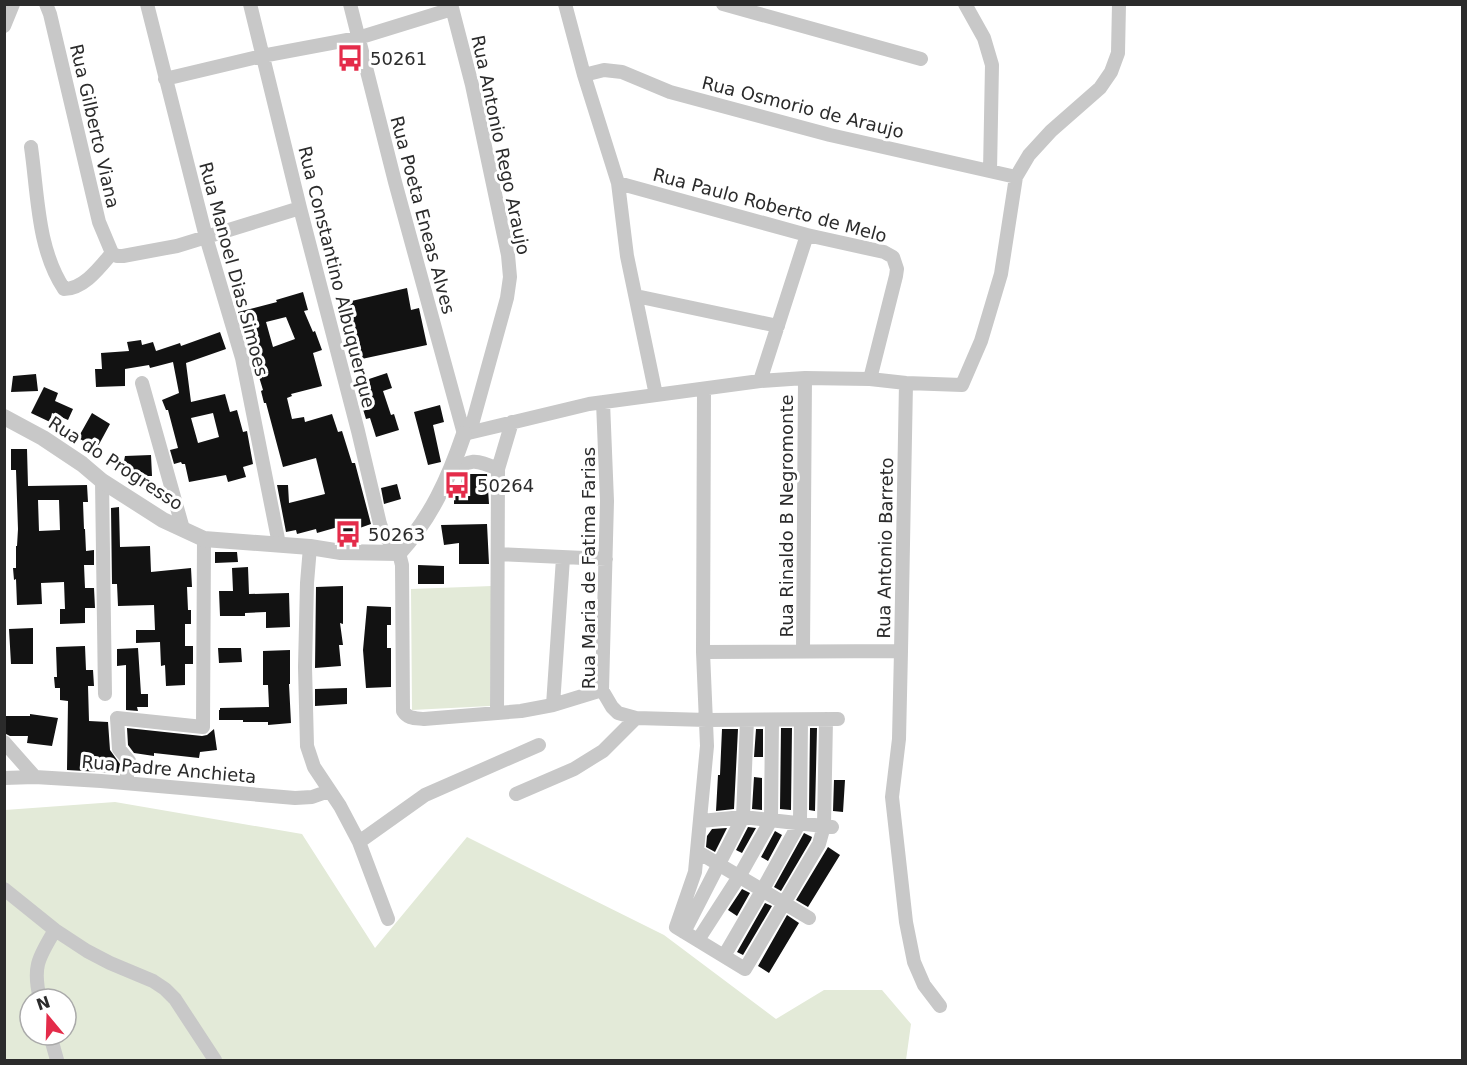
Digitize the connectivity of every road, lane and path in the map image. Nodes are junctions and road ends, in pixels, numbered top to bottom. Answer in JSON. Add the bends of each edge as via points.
{"nodes":[{"id":1,"x":46,"y":4,"type":"edge"},
{"id":2,"x":147,"y":4,"type":"edge"},
{"id":3,"x":250,"y":4,"type":"edge"},
{"id":4,"x":350,"y":4,"type":"edge"},
{"id":5,"x":565,"y":4,"type":"edge"},
{"id":6,"x":723,"y":4,"type":"edge"},
{"id":7,"x":964,"y":4,"type":"edge"},
{"id":8,"x":1119,"y":4,"type":"edge"},
{"id":9,"x":14,"y":5,"type":"edge"},
{"id":10,"x":452,"y":7,"type":"edge"},
{"id":11,"x":4,"y":26,"type":"edge"},
{"id":12,"x":358,"y":38,"type":"junction"},
{"id":13,"x":262,"y":56,"type":"junction"},
{"id":14,"x":921,"y":59,"type":"dead end"},
{"id":15,"x":584,"y":75,"type":"junction"},
{"id":16,"x":165,"y":79,"type":"junction"},
{"id":17,"x":31,"y":147,"type":"dead end"},
{"id":18,"x":990,"y":171,"type":"junction"},
{"id":19,"x":1017,"y":177,"type":"junction"},
{"id":20,"x":618,"y":183,"type":"junction"},
{"id":21,"x":300,"y":208,"type":"junction"},
{"id":22,"x":807,"y":235,"type":"junction"},
{"id":23,"x":206,"y":237,"type":"junction"},
{"id":24,"x":112,"y":253,"type":"junction"},
{"id":25,"x":636,"y":296,"type":"junction"},
{"id":26,"x":778,"y":326,"type":"junction"},
{"id":27,"x":805,"y":378,"type":"junction"},
{"id":28,"x":870,"y":379,"type":"junction"},
{"id":29,"x":760,"y":381,"type":"junction"},
{"id":30,"x":142,"y":383,"type":"dead end"},
{"id":31,"x":906,"y":383,"type":"junction"},
{"id":32,"x":704,"y":389,"type":"junction"},
{"id":33,"x":656,"y":395,"type":"junction"},
{"id":34,"x":603,"y":402,"type":"junction"},
{"id":35,"x":4,"y":417,"type":"edge"},
{"id":36,"x":512,"y":422,"type":"junction"},
{"id":37,"x":467,"y":433,"type":"junction"},
{"id":38,"x":498,"y":469,"type":"junction"},
{"id":39,"x":450,"y":474,"type":"junction"},
{"id":40,"x":102,"y":481,"type":"junction"},
{"id":41,"x":183,"y":529,"type":"junction"},
{"id":42,"x":204,"y":539,"type":"junction"},
{"id":43,"x":279,"y":544,"type":"junction"},
{"id":44,"x":310,"y":547,"type":"junction"},
{"id":45,"x":399,"y":553,"type":"junction"},
{"id":46,"x":499,"y":554,"type":"junction"},
{"id":47,"x":563,"y":558,"type":"junction"},
{"id":48,"x":606,"y":560,"type":"junction"},
{"id":49,"x":803,"y":651,"type":"junction"},
{"id":50,"x":901,"y":651,"type":"junction"},
{"id":51,"x":704,"y":652,"type":"junction"},
{"id":52,"x":603,"y":690,"type":"junction"},
{"id":53,"x":105,"y":694,"type":"dead end"},
{"id":54,"x":553,"y":705,"type":"junction"},
{"id":55,"x":497,"y":713,"type":"junction"},
{"id":56,"x":636,"y":718,"type":"junction"},
{"id":57,"x":706,"y":720,"type":"junction"},
{"id":58,"x":747,"y":720,"type":"junction"},
{"id":59,"x":772,"y":720,"type":"junction"},
{"id":60,"x":801,"y":720,"type":"junction"},
{"id":61,"x":4,"y":742,"type":"edge"},
{"id":62,"x":539,"y":745,"type":"dead end"},
{"id":63,"x":35,"y":777,"type":"junction"},
{"id":64,"x":4,"y":778,"type":"edge"},
{"id":65,"x":126,"y":783,"type":"junction"},
{"id":66,"x":329,"y":791,"type":"junction"},
{"id":67,"x":516,"y":794,"type":"dead end"},
{"id":68,"x":743,"y":817,"type":"junction"},
{"id":69,"x":771,"y":820,"type":"junction"},
{"id":70,"x":701,"y":821,"type":"junction"},
{"id":71,"x":800,"y":822,"type":"junction"},
{"id":72,"x":828,"y":826,"type":"junction"},
{"id":73,"x":359,"y":842,"type":"junction"},
{"id":74,"x":698,"y":852,"type":"junction"},
{"id":75,"x":718,"y":864,"type":"junction"},
{"id":76,"x":740,"y":875,"type":"junction"},
{"id":77,"x":4,"y":889,"type":"edge"},
{"id":78,"x":764,"y":889,"type":"junction"},
{"id":79,"x":786,"y":903,"type":"junction"},
{"id":80,"x":810,"y":918,"type":"dead end"},
{"id":81,"x":388,"y":919,"type":"dead end"},
{"id":82,"x":680,"y":929,"type":"junction"},
{"id":83,"x":55,"y":930,"type":"junction"},
{"id":84,"x":698,"y":940,"type":"junction"},
{"id":85,"x":724,"y":956,"type":"junction"},
{"id":86,"x":38,"y":987,"type":"edge"},
{"id":87,"x":940,"y":1006,"type":"dead end"},
{"id":88,"x":215,"y":1060,"type":"edge"}],
"edges":[{"from":1,"to":24,"type":"street","name":"Rua Gilberto Viana","via":[[99,222]]},
{"from":2,"to":16,"type":"street","name":"Rua Manoel Dias Simoes"},
{"from":3,"to":13,"type":"street","name":"Rua Constantino Albuquerque"},
{"from":4,"to":12,"type":"street","name":"Rua Poeta Eneas Alves"},
{"from":5,"to":15,"type":"street"},
{"from":6,"to":14,"type":"street"},
{"from":7,"to":18,"type":"street","via":[[984,38],[992,65]]},
{"from":8,"to":19,"type":"street","via":[[1118,52],[1111,72],[1100,88],[1029,155]]},
{"from":9,"to":11,"type":"street"},
{"from":10,"to":12,"type":"street"},
{"from":10,"to":37,"type":"street","name":"Rua Antonio Rego Araujo","via":[[510,277]]},
{"from":12,"to":13,"type":"street"},
{"from":12,"to":37,"type":"street","name":"Rua Poeta Eneas Alves"},
{"from":13,"to":16,"type":"street"},
{"from":13,"to":21,"type":"street","name":"Rua Constantino Albuquerque"},
{"from":15,"to":18,"type":"street","name":"Rua Osmorio de Araujo","via":[[604,70],[622,72],[670,92],[773,120]]},
{"from":15,"to":20,"type":"street"},
{"from":16,"to":23,"type":"street","name":"Rua Manoel Dias Simoes"},
{"from":17,"to":24,"type":"street","via":[[41,236],[64,289],[96,273]]},
{"from":18,"to":19,"type":"street","name":"Rua Osmorio de Araujo"},
{"from":19,"to":31,"type":"street","via":[[1001,274],[981,341],[962,385]]},
{"from":20,"to":22,"type":"street","name":"Rua Paulo Roberto de Melo"},
{"from":20,"to":25,"type":"street"},
{"from":21,"to":23,"type":"street"},
{"from":21,"to":45,"type":"street","name":"Rua Constantino Albuquerque","via":[[380,524]]},
{"from":22,"to":26,"type":"street"},
{"from":22,"to":28,"type":"street","name":"Rua Paulo Roberto de Melo","via":[[884,252],[895,261],[896,276]]},
{"from":23,"to":24,"type":"street","via":[[150,252],[123,256]]},
{"from":23,"to":43,"type":"street","name":"Rua Manoel Dias Simoes","via":[[242,358]]},
{"from":25,"to":26,"type":"street"},
{"from":25,"to":33,"type":"street"},
{"from":26,"to":29,"type":"street"},
{"from":27,"to":28,"type":"street"},
{"from":27,"to":29,"type":"street"},
{"from":27,"to":49,"type":"street","name":"Rua Rinaldo B Negromonte"},
{"from":28,"to":31,"type":"street"},
{"from":29,"to":32,"type":"street"},
{"from":30,"to":41,"type":"street"},
{"from":31,"to":50,"type":"street","name":"Rua Antonio Barreto"},
{"from":32,"to":33,"type":"street"},
{"from":32,"to":51,"type":"street"},
{"from":33,"to":34,"type":"street"},
{"from":34,"to":36,"type":"street"},
{"from":34,"to":48,"type":"street","name":"Rua Maria de Fatima Farias"},
{"from":35,"to":40,"type":"street","name":"Rua do Progresso","via":[[43,438]]},
{"from":36,"to":37,"type":"street"},
{"from":36,"to":38,"type":"street"},
{"from":37,"to":39,"type":"street"},
{"from":38,"to":39,"type":"street","via":[[470,461]]},
{"from":38,"to":46,"type":"street"},
{"from":39,"to":45,"type":"street","via":[[426,520]]},
{"from":40,"to":41,"type":"street","name":"Rua do Progresso"},
{"from":40,"to":53,"type":"street"},
{"from":41,"to":42,"type":"street","name":"Rua do Progresso"},
{"from":42,"to":43,"type":"street","name":"Rua do Progresso"},
{"from":42,"to":65,"type":"street","via":[[203,727],[117,718],[119,749],[129,761]]},
{"from":43,"to":44,"type":"street","name":"Rua do Progresso"},
{"from":44,"to":45,"type":"street","name":"Rua do Progresso"},
{"from":44,"to":66,"type":"street","via":[[306,733],[311,757]]},
{"from":45,"to":55,"type":"street","via":[[404,583],[405,715],[424,719]]},
{"from":46,"to":47,"type":"street"},
{"from":46,"to":55,"type":"street"},
{"from":47,"to":48,"type":"street"},
{"from":47,"to":54,"type":"street"},
{"from":48,"to":52,"type":"street","name":"Rua Maria de Fatima Farias"},
{"from":49,"to":50,"type":"street","name":"Rua Antonio Barreto"},
{"from":49,"to":51,"type":"street","name":"Rua Rinaldo B Negromonte"},
{"from":50,"to":87,"type":"street","via":[[899,739],[892,797],[914,962],[924,985]]},
{"from":51,"to":57,"type":"street"},
{"from":52,"to":54,"type":"street"},
{"from":52,"to":56,"type":"street","name":"Rua Maria de Fatima Farias","via":[[618,713]]},
{"from":54,"to":55,"type":"street"},
{"from":56,"to":57,"type":"street","name":"Rua Maria de Fatima Farias"},
{"from":56,"to":67,"type":"street","via":[[603,751],[574,769]]},
{"from":57,"to":58,"type":"street","name":"Rua Maria de Fatima Farias"},
{"from":57,"to":70,"type":"street"},
{"from":58,"to":59,"type":"street","name":"Rua Maria de Fatima Farias"},
{"from":58,"to":68,"type":"street"},
{"from":59,"to":60,"type":"street","name":"Rua Maria de Fatima Farias"},
{"from":59,"to":69,"type":"street"},
{"from":60,"to":71,"type":"street"},
{"from":60,"to":72,"type":"street","name":"Rua Maria de Fatima Farias","via":[[832,719]]},
{"from":61,"to":63,"type":"street"},
{"from":62,"to":73,"type":"street","via":[[425,795]]},
{"from":63,"to":64,"type":"street","name":"Rua Padre Anchieta"},
{"from":63,"to":65,"type":"street","name":"Rua Padre Anchieta"},
{"from":65,"to":66,"type":"street","name":"Rua Padre Anchieta","via":[[295,798]]},
{"from":66,"to":73,"type":"street"},
{"from":68,"to":69,"type":"street"},
{"from":68,"to":70,"type":"street"},
{"from":68,"to":75,"type":"street"},
{"from":69,"to":71,"type":"street"},
{"from":69,"to":76,"type":"street"},
{"from":70,"to":74,"type":"street"},
{"from":71,"to":72,"type":"street"},
{"from":71,"to":78,"type":"street"},
{"from":72,"to":79,"type":"street"},
{"from":73,"to":81,"type":"street"},
{"from":74,"to":75,"type":"street"},
{"from":74,"to":82,"type":"street"},
{"from":75,"to":76,"type":"street"},
{"from":75,"to":82,"type":"street"},
{"from":76,"to":78,"type":"street"},
{"from":76,"to":84,"type":"street"},
{"from":77,"to":83,"type":"street"},
{"from":78,"to":79,"type":"street"},
{"from":78,"to":85,"type":"street"},
{"from":79,"to":80,"type":"street"},
{"from":79,"to":85,"type":"street","via":[[745,969]]},
{"from":82,"to":84,"type":"street"},
{"from":83,"to":86,"type":"street","via":[[37,961]]},
{"from":83,"to":88,"type":"street","via":[[110,963],[165,989]]},
{"from":84,"to":85,"type":"street"}]}
